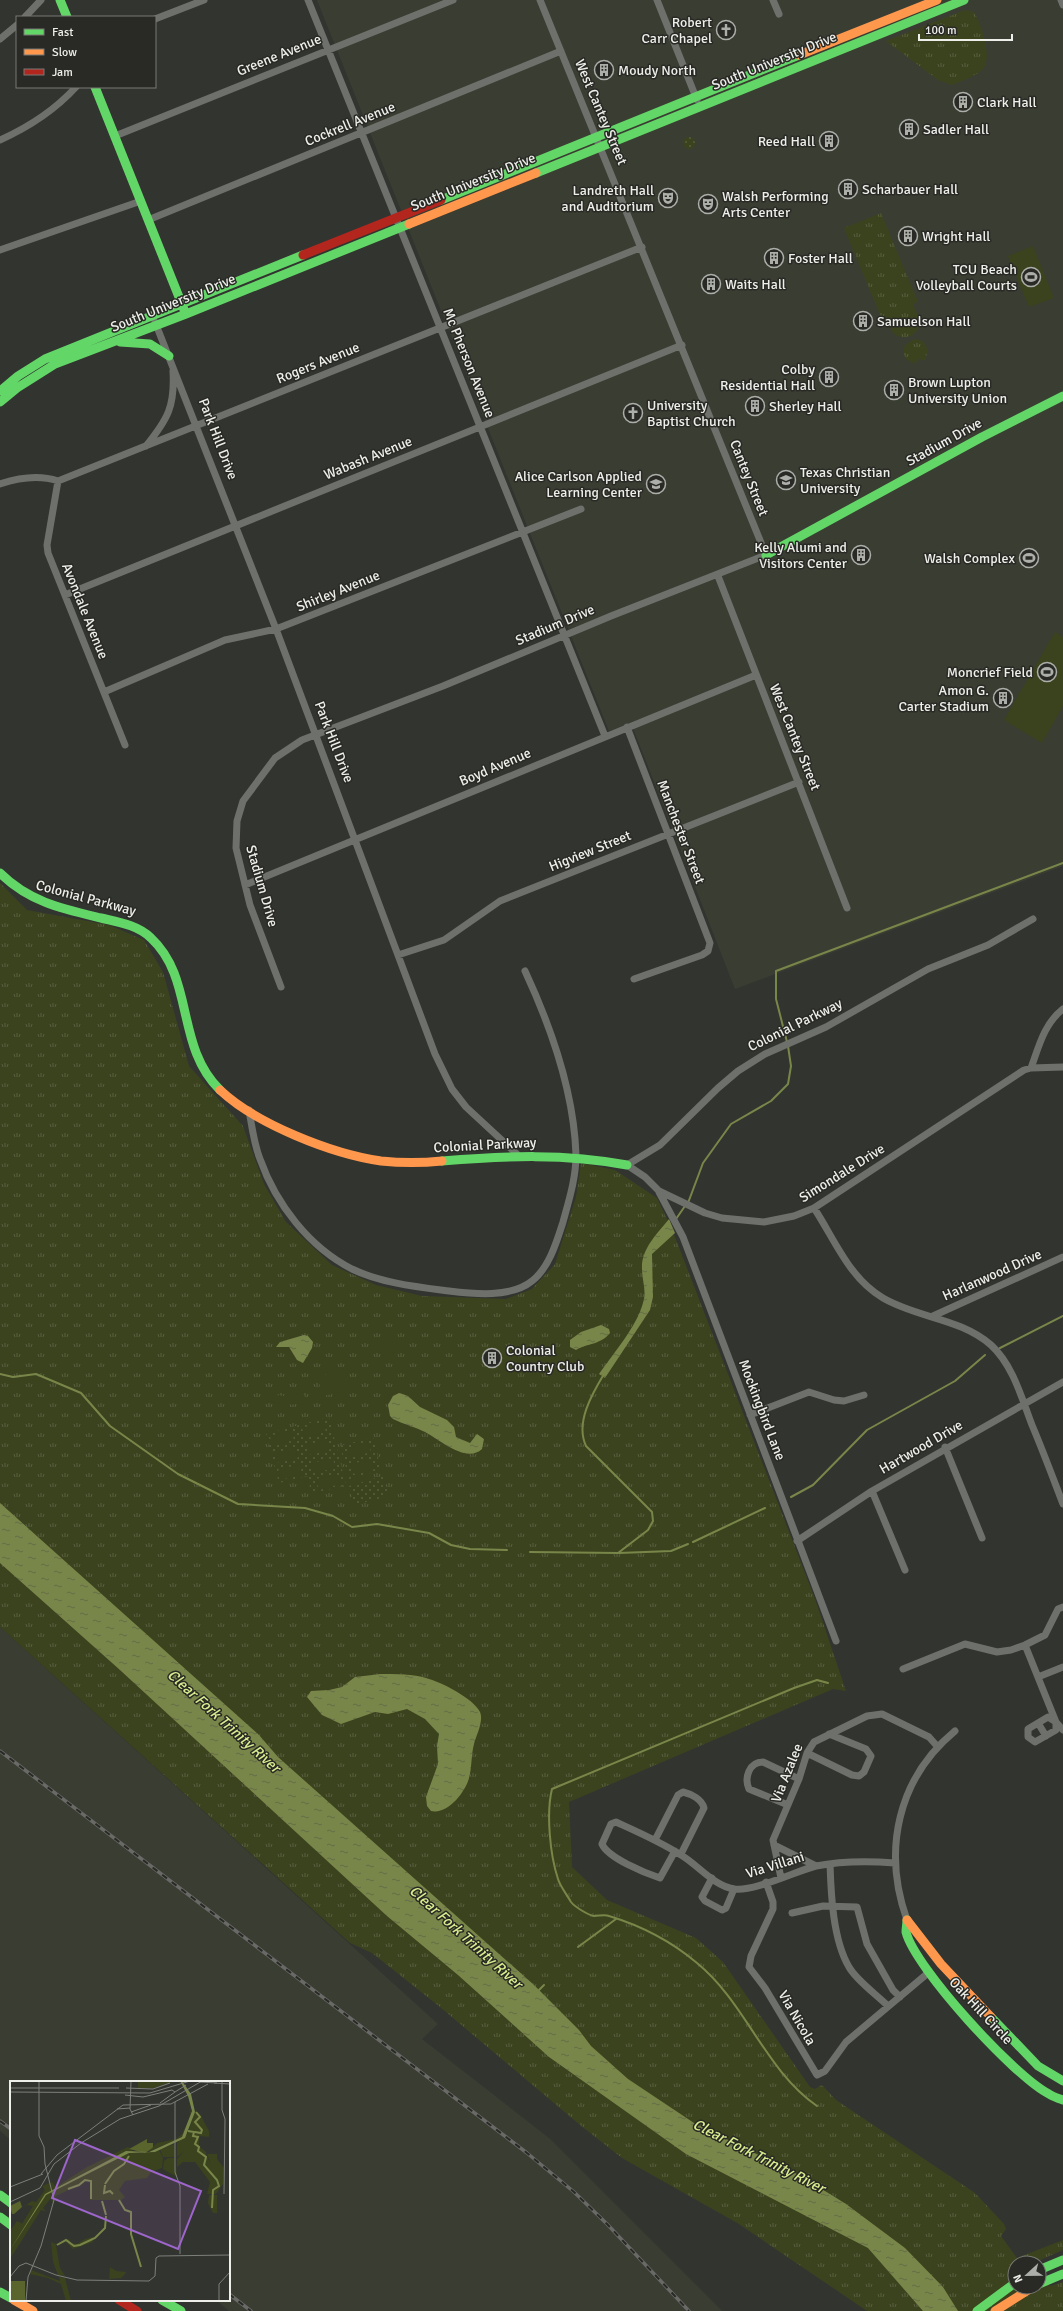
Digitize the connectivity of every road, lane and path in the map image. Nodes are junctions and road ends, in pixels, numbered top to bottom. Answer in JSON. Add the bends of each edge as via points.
{"nodes":[{"id":1,"x":41,"y":0,"type":"edge"},
{"id":2,"x":60,"y":0,"type":"edge"},
{"id":3,"x":204,"y":0,"type":"edge"},
{"id":4,"x":308,"y":0,"type":"edge"},
{"id":5,"x":453,"y":0,"type":"edge"},
{"id":6,"x":540,"y":0,"type":"edge"},
{"id":7,"x":657,"y":0,"type":"edge"},
{"id":8,"x":773,"y":0,"type":"edge"},
{"id":9,"x":937,"y":0,"type":"edge"},
{"id":10,"x":964,"y":0,"type":"edge"},
{"id":11,"x":1061,"y":0,"type":"edge"},
{"id":12,"x":1063,"y":5,"type":"edge"},
{"id":13,"x":779,"y":14,"type":"dead end"},
{"id":14,"x":26,"y":16,"type":"edge"},
{"id":15,"x":67,"y":16,"type":"edge"},
{"id":16,"x":156,"y":19,"type":"edge"},
{"id":17,"x":16,"y":26,"type":"edge"},
{"id":18,"x":0,"y":39,"type":"edge"},
{"id":19,"x":328,"y":49,"type":"junction"},
{"id":20,"x":561,"y":51,"type":"junction"},
{"id":21,"x":75,"y":88,"type":"edge"},
{"id":22,"x":95,"y":88,"type":"edge"},
{"id":23,"x":696,"y":97,"type":"junction"},
{"id":24,"x":700,"y":106,"type":"junction"},
{"id":25,"x":362,"y":133,"type":"junction"},
{"id":26,"x":115,"y":136,"type":"junction"},
{"id":27,"x":0,"y":140,"type":"edge"},
{"id":28,"x":599,"y":142,"type":"junction"},
{"id":29,"x":141,"y":201,"type":"junction"},
{"id":30,"x":148,"y":220,"type":"junction"},
{"id":31,"x":398,"y":223,"type":"junction"},
{"id":32,"x":642,"y":247,"type":"junction"},
{"id":33,"x":0,"y":250,"type":"edge"},
{"id":34,"x":184,"y":309,"type":"junction"},
{"id":35,"x":154,"y":321,"type":"junction"},
{"id":36,"x":440,"y":328,"type":"junction"},
{"id":37,"x":114,"y":342,"type":"junction"},
{"id":38,"x":682,"y":345,"type":"junction"},
{"id":39,"x":171,"y":360,"type":"junction"},
{"id":40,"x":0,"y":391,"type":"edge"},
{"id":41,"x":1063,"y":396,"type":"edge"},
{"id":42,"x":0,"y":402,"type":"edge"},
{"id":43,"x":197,"y":425,"type":"junction"},
{"id":44,"x":480,"y":426,"type":"junction"},
{"id":45,"x":145,"y":448,"type":"junction"},
{"id":46,"x":58,"y":481,"type":"junction"},
{"id":47,"x":0,"y":484,"type":"edge"},
{"id":48,"x":581,"y":509,"type":"dead end"},
{"id":49,"x":236,"y":525,"type":"junction"},
{"id":50,"x":523,"y":532,"type":"junction"},
{"id":51,"x":766,"y":555,"type":"junction"},
{"id":52,"x":718,"y":576,"type":"junction"},
{"id":53,"x":65,"y":595,"type":"junction"},
{"id":54,"x":276,"y":629,"type":"junction"},
{"id":55,"x":565,"y":636,"type":"junction"},
{"id":56,"x":756,"y":675,"type":"junction"},
{"id":57,"x":104,"y":692,"type":"junction"},
{"id":58,"x":627,"y":727,"type":"junction"},
{"id":59,"x":316,"y":735,"type":"junction"},
{"id":60,"x":605,"y":736,"type":"junction"},
{"id":61,"x":125,"y":745,"type":"dead end"},
{"id":62,"x":798,"y":782,"type":"junction"},
{"id":63,"x":668,"y":834,"type":"junction"},
{"id":64,"x":355,"y":839,"type":"junction"},
{"id":65,"x":0,"y":873,"type":"edge"},
{"id":66,"x":244,"y":885,"type":"junction"},
{"id":67,"x":847,"y":908,"type":"dead end"},
{"id":68,"x":1033,"y":919,"type":"dead end"},
{"id":69,"x":398,"y":955,"type":"junction"},
{"id":70,"x":525,"y":971,"type":"dead end"},
{"id":71,"x":634,"y":979,"type":"dead end"},
{"id":72,"x":281,"y":987,"type":"dead end"},
{"id":73,"x":1063,"y":1009,"type":"edge"},
{"id":74,"x":1063,"y":1066,"type":"edge"},
{"id":75,"x":1031,"y":1068,"type":"junction"},
{"id":76,"x":249,"y":1110,"type":"junction"},
{"id":77,"x":519,"y":1156,"type":"junction"},
{"id":78,"x":576,"y":1156,"type":"junction"},
{"id":79,"x":627,"y":1165,"type":"junction"},
{"id":80,"x":659,"y":1191,"type":"junction"},
{"id":81,"x":814,"y":1208,"type":"junction"},
{"id":82,"x":1063,"y":1257,"type":"edge"},
{"id":83,"x":933,"y":1316,"type":"junction"},
{"id":84,"x":1063,"y":1382,"type":"edge"},
{"id":85,"x":864,"y":1395,"type":"dead end"},
{"id":86,"x":1024,"y":1403,"type":"junction"},
{"id":87,"x":750,"y":1415,"type":"junction"},
{"id":88,"x":945,"y":1447,"type":"junction"},
{"id":89,"x":872,"y":1491,"type":"junction"},
{"id":90,"x":1063,"y":1504,"type":"edge"},
{"id":91,"x":982,"y":1538,"type":"dead end"},
{"id":92,"x":797,"y":1541,"type":"junction"},
{"id":93,"x":905,"y":1570,"type":"dead end"},
{"id":94,"x":1063,"y":1607,"type":"edge"},
{"id":95,"x":836,"y":1641,"type":"dead end"},
{"id":96,"x":1025,"y":1645,"type":"junction"},
{"id":97,"x":1063,"y":1667,"type":"edge"},
{"id":98,"x":903,"y":1669,"type":"dead end"},
{"id":99,"x":1038,"y":1677,"type":"junction"},
{"id":100,"x":1063,"y":1719,"type":"edge"},
{"id":101,"x":1056,"y":1722,"type":"junction"},
{"id":102,"x":1038,"y":1723,"type":"junction"},
{"id":103,"x":1063,"y":1730,"type":"edge"},
{"id":104,"x":955,"y":1731,"type":"dead end"},
{"id":105,"x":829,"y":1734,"type":"junction"},
{"id":106,"x":1046,"y":1736,"type":"junction"},
{"id":107,"x":937,"y":1746,"type":"junction"},
{"id":108,"x":807,"y":1753,"type":"junction"},
{"id":109,"x":799,"y":1779,"type":"junction"},
{"id":110,"x":788,"y":1805,"type":"junction"},
{"id":111,"x":655,"y":1840,"type":"junction"},
{"id":112,"x":774,"y":1845,"type":"junction"},
{"id":113,"x":678,"y":1852,"type":"junction"},
{"id":114,"x":895,"y":1863,"type":"junction"},
{"id":115,"x":830,"y":1864,"type":"junction"},
{"id":116,"x":816,"y":1866,"type":"junction"},
{"id":117,"x":712,"y":1878,"type":"junction"},
{"id":118,"x":781,"y":1878,"type":"junction"},
{"id":119,"x":766,"y":1882,"type":"junction"},
{"id":120,"x":734,"y":1889,"type":"junction"},
{"id":121,"x":832,"y":1906,"type":"junction"},
{"id":122,"x":792,"y":1913,"type":"dead end"},
{"id":123,"x":907,"y":1920,"type":"junction"},
{"id":124,"x":928,"y":1973,"type":"junction"},
{"id":125,"x":900,"y":1997,"type":"junction"},
{"id":126,"x":888,"y":2006,"type":"junction"},
{"id":127,"x":1063,"y":2081,"type":"edge"},
{"id":128,"x":1063,"y":2100,"type":"edge"},
{"id":129,"x":0,"y":2195,"type":"edge"},
{"id":130,"x":10,"y":2202,"type":"edge"},
{"id":131,"x":0,"y":2217,"type":"edge"},
{"id":132,"x":10,"y":2224,"type":"edge"},
{"id":133,"x":1063,"y":2260,"type":"edge"},
{"id":134,"x":1047,"y":2266,"type":"edge"},
{"id":135,"x":1063,"y":2274,"type":"edge"},
{"id":136,"x":1047,"y":2280,"type":"edge"},
{"id":137,"x":1007,"y":2289,"type":"edge"},
{"id":138,"x":0,"y":2292,"type":"edge"},
{"id":139,"x":1021,"y":2295,"type":"edge"},
{"id":140,"x":10,"y":2297,"type":"edge"},
{"id":141,"x":16,"y":2301,"type":"edge"},
{"id":142,"x":121,"y":2301,"type":"edge"},
{"id":143,"x":164,"y":2301,"type":"edge"},
{"id":144,"x":32,"y":2311,"type":"edge"},
{"id":145,"x":137,"y":2311,"type":"edge"},
{"id":146,"x":181,"y":2311,"type":"edge"},
{"id":147,"x":977,"y":2311,"type":"edge"},
{"id":148,"x":995,"y":2311,"type":"edge"}],
"edges":[{"from":1,"to":14,"type":"street"},
{"from":2,"to":15,"type":"main road"},
{"from":3,"to":16,"type":"street"},
{"from":4,"to":19,"type":"street","name":"Mc Pherson Avenue"},
{"from":5,"to":19,"type":"street","name":"Greene Avenue"},
{"from":6,"to":20,"type":"street","name":"West Cantey Street"},
{"from":7,"to":23,"type":"street"},
{"from":8,"to":13,"type":"street"},
{"from":9,"to":23,"type":"main road","name":"South University Drive"},
{"from":10,"to":24,"type":"main road","name":"South University Drive"},
{"from":11,"to":12,"type":"street"},
{"from":17,"to":18,"type":"street"},
{"from":19,"to":25,"type":"street","name":"Mc Pherson Avenue"},
{"from":19,"to":26,"type":"street","name":"Greene Avenue"},
{"from":20,"to":25,"type":"street","name":"Cockrell Avenue"},
{"from":20,"to":28,"type":"street","name":"West Cantey Street"},
{"from":21,"to":27,"type":"street","via":[[46,115]]},
{"from":22,"to":26,"type":"main road"},
{"from":23,"to":24,"type":"street"},
{"from":23,"to":28,"type":"main road","name":"South University Drive"},
{"from":24,"to":28,"type":"main road","name":"South University Drive"},
{"from":25,"to":30,"type":"street","name":"Cockrell Avenue"},
{"from":25,"to":31,"type":"street","name":"Mc Pherson Avenue"},
{"from":26,"to":29,"type":"main road"},
{"from":28,"to":31,"type":"main road","name":"South University Drive"},
{"from":28,"to":32,"type":"street","name":"West Cantey Street"},
{"from":29,"to":30,"type":"main road"},
{"from":29,"to":33,"type":"street"},
{"from":30,"to":34,"type":"main road"},
{"from":31,"to":34,"type":"main road","name":"South University Drive"},
{"from":31,"to":36,"type":"street","name":"Mc Pherson Avenue"},
{"from":32,"to":36,"type":"street","name":"Rogers Avenue"},
{"from":32,"to":38,"type":"street","name":"West Cantey Street"},
{"from":34,"to":35,"type":"main road","name":"South University Drive"},
{"from":35,"to":37,"type":"main road","name":"South University Drive"},
{"from":35,"to":39,"type":"street","name":"Park Hill Drive"},
{"from":35,"to":40,"type":"main road","name":"South University Drive","via":[[45,359]]},
{"from":36,"to":43,"type":"street","name":"Rogers Avenue"},
{"from":36,"to":44,"type":"street","name":"Mc Pherson Avenue"},
{"from":37,"to":39,"type":"main road","via":[[150,344]]},
{"from":37,"to":42,"type":"main road","name":"South University Drive","via":[[55,364]]},
{"from":38,"to":44,"type":"street","name":"Wabash Avenue"},
{"from":38,"to":51,"type":"street","name":"Cantey Street"},
{"from":39,"to":43,"type":"street","name":"Park Hill Drive"},
{"from":39,"to":45,"type":"street","via":[[174,387],[171,410],[162,427]]},
{"from":41,"to":51,"type":"main road","name":"Stadium Drive","via":[[982,437]]},
{"from":43,"to":45,"type":"street","name":"Rogers Avenue"},
{"from":43,"to":49,"type":"street","name":"Park Hill Drive"},
{"from":44,"to":49,"type":"street","name":"Wabash Avenue"},
{"from":44,"to":50,"type":"street","name":"Mc Pherson Avenue"},
{"from":45,"to":46,"type":"street","name":"Rogers Avenue"},
{"from":46,"to":47,"type":"street","name":"Rogers Avenue","via":[[48,478],[18,479]]},
{"from":46,"to":53,"type":"street","name":"Avondale Avenue","via":[[47,545]]},
{"from":48,"to":50,"type":"street","name":"Shirley Avenue"},
{"from":49,"to":53,"type":"street","name":"Wabash Avenue"},
{"from":49,"to":54,"type":"street","name":"Park Hill Drive"},
{"from":50,"to":54,"type":"street","name":"Shirley Avenue"},
{"from":50,"to":55,"type":"street","name":"Mc Pherson Avenue"},
{"from":51,"to":52,"type":"street","name":"Stadium Drive"},
{"from":52,"to":55,"type":"street","name":"Stadium Drive"},
{"from":52,"to":56,"type":"street","name":"West Cantey Street"},
{"from":53,"to":57,"type":"street","name":"Avondale Avenue"},
{"from":54,"to":57,"type":"street","name":"Shirley Avenue","via":[[225,640]]},
{"from":54,"to":59,"type":"street","name":"Park Hill Drive"},
{"from":55,"to":59,"type":"street","name":"Stadium Drive"},
{"from":55,"to":60,"type":"street","name":"Mc Pherson Avenue"},
{"from":56,"to":58,"type":"street","name":"Boyd Avenue"},
{"from":56,"to":62,"type":"street","name":"West Cantey Street"},
{"from":57,"to":61,"type":"street","name":"Avondale Avenue"},
{"from":58,"to":60,"type":"street","name":"Boyd Avenue"},
{"from":58,"to":63,"type":"street","name":"Manchester Street"},
{"from":59,"to":64,"type":"street","name":"Park Hill Drive"},
{"from":59,"to":66,"type":"street","name":"Stadium Drive","via":[[289,746],[275,758],[243,801],[237,822],[236,848]]},
{"from":60,"to":64,"type":"street","name":"Boyd Avenue"},
{"from":62,"to":63,"type":"street","name":"Higview Street"},
{"from":62,"to":67,"type":"street","name":"West Cantey Street"},
{"from":63,"to":69,"type":"street","name":"Higview Street","via":[[500,901],[449,937]]},
{"from":63,"to":71,"type":"street","name":"Manchester Street","via":[[710,948],[702,955]]},
{"from":64,"to":66,"type":"street","name":"Boyd Avenue"},
{"from":64,"to":69,"type":"street","name":"Park Hill Drive"},
{"from":65,"to":76,"type":"main road","name":"Colonial Parkway","via":[[17,890],[34,900],[138,927],[154,940],[168,959],[175,975],[184,1016],[200,1065],[214,1084]]},
{"from":66,"to":72,"type":"street","name":"Stadium Drive"},
{"from":68,"to":79,"type":"street","name":"Colonial Parkway","via":[[994,942],[928,970],[826,1027],[782,1045],[738,1071],[660,1145]]},
{"from":69,"to":77,"type":"street","name":"Park Hill Drive","via":[[435,1054],[452,1089],[477,1120]]},
{"from":70,"to":78,"type":"street","via":[[539,1002],[561,1066],[569,1101]]},
{"from":73,"to":75,"type":"street","via":[[1049,1023],[1040,1040]]},
{"from":74,"to":75,"type":"street","name":"Simondale Drive"},
{"from":75,"to":81,"type":"street","name":"Simondale Drive","via":[[991,1091]]},
{"from":76,"to":77,"type":"main road","name":"Colonial Parkway","via":[[308,1140],[366,1158],[415,1162]]},
{"from":76,"to":78,"type":"street","via":[[260,1159],[282,1204],[302,1230],[352,1269],[379,1278],[427,1288],[481,1295],[520,1288],[533,1281],[547,1262],[560,1233],[572,1187]]},
{"from":77,"to":78,"type":"main road","name":"Colonial Parkway"},
{"from":78,"to":79,"type":"main road","name":"Colonial Parkway"},
{"from":79,"to":80,"type":"street","name":"Simondale Drive","via":[[645,1177]]},
{"from":80,"to":81,"type":"street","name":"Simondale Drive","via":[[722,1218],[750,1222],[787,1218]]},
{"from":80,"to":87,"type":"street","name":"Mockingbird Lane","via":[[674,1216]]},
{"from":81,"to":83,"type":"street","via":[[847,1264],[860,1279],[884,1298]]},
{"from":82,"to":83,"type":"street","name":"Harlanwood Drive"},
{"from":83,"to":86,"type":"street","via":[[962,1328],[991,1345],[1003,1360]]},
{"from":84,"to":86,"type":"street","name":"Hartwood Drive"},
{"from":85,"to":87,"type":"street","via":[[844,1401],[809,1392]]},
{"from":86,"to":88,"type":"street","name":"Hartwood Drive"},
{"from":86,"to":90,"type":"street"},
{"from":87,"to":92,"type":"street","name":"Mockingbird Lane"},
{"from":88,"to":89,"type":"street","name":"Hartwood Drive"},
{"from":88,"to":91,"type":"street"},
{"from":89,"to":92,"type":"street","name":"Hartwood Drive"},
{"from":89,"to":93,"type":"street"},
{"from":92,"to":95,"type":"street","name":"Mockingbird Lane"},
{"from":94,"to":96,"type":"street","via":[[1058,1609],[1045,1635]]},
{"from":96,"to":98,"type":"street","via":[[997,1652],[964,1644]]},
{"from":96,"to":99,"type":"street"},
{"from":97,"to":99,"type":"street"},
{"from":99,"to":101,"type":"street"},
{"from":100,"to":101,"type":"street"},
{"from":101,"to":102,"type":"street","via":[[1050,1717]]},
{"from":101,"to":103,"type":"street"},
{"from":101,"to":106,"type":"street","via":[[1056,1730]]},
{"from":102,"to":106,"type":"street"},
{"from":102,"to":106,"type":"street","via":[[1028,1729],[1028,1737],[1035,1742]]},
{"from":104,"to":107,"type":"street","name":"Oak Hill Circle"},
{"from":105,"to":107,"type":"street","name":"Via Azalee","via":[[866,1716],[877,1714],[924,1734]]},
{"from":105,"to":108,"type":"street","name":"Via Azalee","via":[[814,1742]]},
{"from":105,"to":108,"type":"street","via":[[866,1749],[871,1756],[864,1772],[859,1776],[852,1775]]},
{"from":107,"to":114,"type":"street","name":"Oak Hill Circle","via":[[920,1769],[905,1801],[896,1839]]},
{"from":108,"to":109,"type":"street","name":"Via Azalee"},
{"from":109,"to":110,"type":"street","name":"Via Azalee"},
{"from":109,"to":110,"type":"street","via":[[763,1762],[757,1762],[752,1766],[747,1779],[750,1789]]},
{"from":110,"to":112,"type":"street","name":"Via Azalee","via":[[776,1831]]},
{"from":111,"to":113,"type":"street","name":"Via Villani"},
{"from":111,"to":113,"type":"street","via":[[678,1795],[683,1792],[694,1796],[703,1803],[704,1808]]},
{"from":111,"to":113,"type":"street","name":"Via Villani","via":[[616,1822],[611,1824],[602,1844],[619,1858],[660,1878]]},
{"from":112,"to":116,"type":"street"},
{"from":112,"to":118,"type":"street","name":"Via Azalee"},
{"from":113,"to":117,"type":"street","name":"Via Villani"},
{"from":114,"to":115,"type":"street","name":"Via Villani","via":[[876,1861]]},
{"from":114,"to":123,"type":"street","name":"Oak Hill Circle","via":[[897,1886]]},
{"from":115,"to":116,"type":"street","name":"Via Villani"},
{"from":115,"to":121,"type":"street"},
{"from":116,"to":118,"type":"street","name":"Via Villani"},
{"from":117,"to":120,"type":"street","name":"Via Villani"},
{"from":117,"to":120,"type":"street","via":[[702,1897],[722,1910],[726,1908]]},
{"from":118,"to":119,"type":"street","name":"Via Villani"},
{"from":119,"to":120,"type":"street","name":"Via Villani"},
{"from":119,"to":126,"type":"street","name":"Via Nicola","via":[[773,1909],[751,1956],[749,1967],[765,1988],[817,2075],[825,2071],[846,2042]]},
{"from":121,"to":122,"type":"street"},
{"from":121,"to":125,"type":"street","via":[[857,1907],[867,1944]]},
{"from":121,"to":126,"type":"street","via":[[843,1954],[849,1968]]},
{"from":123,"to":124,"type":"main road","name":"Oak Hill Circle","via":[[908,1940]]},
{"from":123,"to":127,"type":"main road","name":"Oak Hill Circle","via":[[941,1964],[996,2024],[1038,2066]]},
{"from":124,"to":125,"type":"street"},
{"from":124,"to":128,"type":"main road","name":"Oak Hill Circle","via":[[1016,2070],[1048,2094]]},
{"from":125,"to":126,"type":"street"},
{"from":129,"to":130,"type":"main road"},
{"from":131,"to":132,"type":"main road"},
{"from":133,"to":134,"type":"main road"},
{"from":135,"to":136,"type":"main road"},
{"from":137,"to":147,"type":"main road"},
{"from":138,"to":140,"type":"main road"},
{"from":139,"to":148,"type":"main road"},
{"from":141,"to":144,"type":"main road"},
{"from":142,"to":145,"type":"main road"},
{"from":143,"to":146,"type":"main road"}]}
